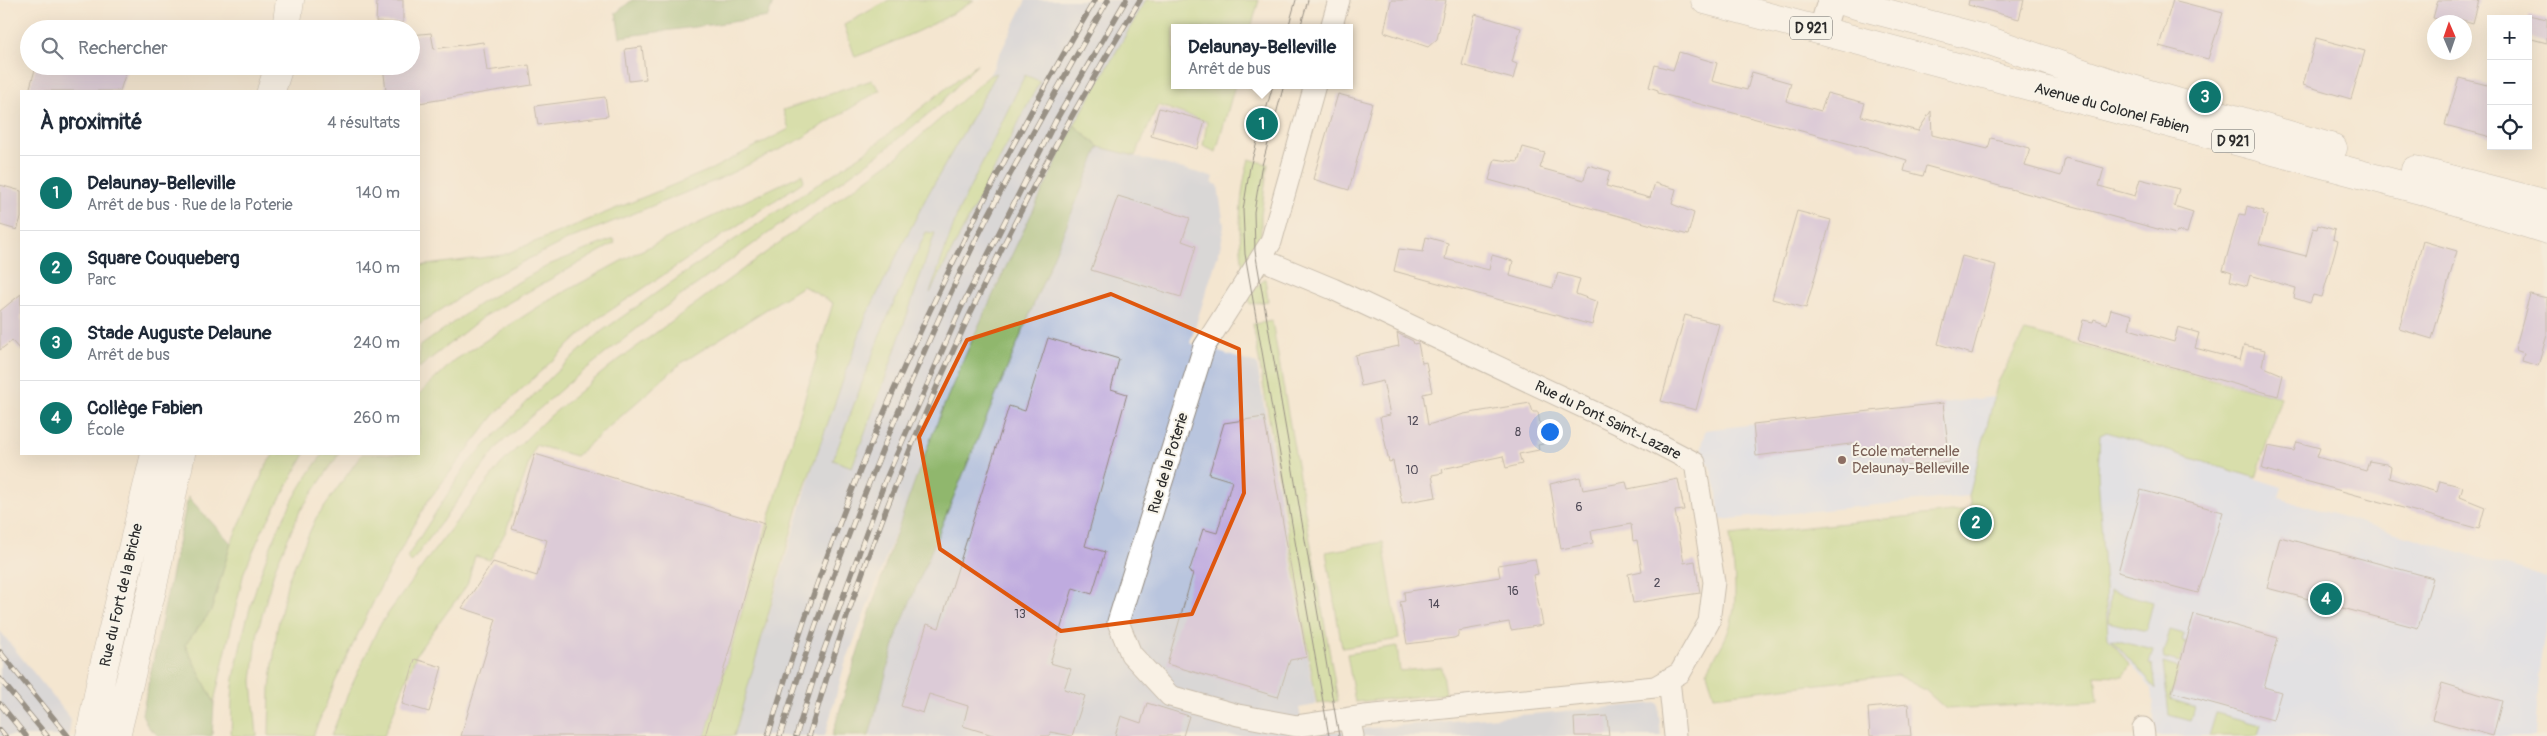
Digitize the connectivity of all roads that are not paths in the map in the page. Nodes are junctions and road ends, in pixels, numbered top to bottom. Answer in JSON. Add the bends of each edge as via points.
{"nodes":[{"id":1,"x":290,"y":0,"type":"edge"},
{"id":2,"x":1338,"y":0,"type":"edge"},
{"id":3,"x":1704,"y":0,"type":"edge"},
{"id":4,"x":1831,"y":0,"type":"edge"},
{"id":5,"x":1837,"y":0,"type":"edge"},
{"id":6,"x":287,"y":20,"type":"edge"},
{"id":7,"x":1332,"y":24,"type":"edge"},
{"id":8,"x":1822,"y":30,"type":"junction"},
{"id":9,"x":276,"y":75,"type":"edge"},
{"id":10,"x":1314,"y":89,"type":"edge"},
{"id":11,"x":272,"y":90,"type":"edge"},
{"id":12,"x":2547,"y":204,"type":"edge"},
{"id":13,"x":2547,"y":230,"type":"edge"},
{"id":14,"x":1261,"y":259,"type":"junction"},
{"id":15,"x":155,"y":455,"type":"edge"},
{"id":16,"x":181,"y":455,"type":"edge"},
{"id":17,"x":1669,"y":679,"type":"junction"},
{"id":18,"x":1351,"y":727,"type":"edge"},
{"id":19,"x":1317,"y":730,"type":"edge"},
{"id":20,"x":90,"y":736,"type":"edge"},
{"id":21,"x":116,"y":736,"type":"edge"},
{"id":22,"x":1675,"y":736,"type":"edge"}],
"edges":[{"from":1,"to":6,"type":"main road"},
{"from":2,"to":7,"type":"street"},
{"from":3,"to":8,"type":"main road","name":"Avenue du Colonel Fabien","number":"D 921"},
{"from":4,"to":8,"type":"street"},
{"from":5,"to":12,"type":"main road","name":"Avenue du Colonel Fabien","number":"D 921","via":[[1982,38],[2112,83],[2243,123]]},
{"from":8,"to":13,"type":"main road","name":"Avenue du Colonel Fabien","number":"D 921","via":[[2420,190]]},
{"from":9,"to":11,"type":"main road"},
{"from":10,"to":14,"type":"street","name":"Rue de la Poterie","via":[[1271,242]]},
{"from":14,"to":17,"type":"street","name":"Rue du Pont Saint-Lazare","via":[[1333,288],[1695,463],[1714,582],[1709,622],[1680,673]]},
{"from":14,"to":19,"type":"street","name":"Rue de la Poterie","via":[[1204,347],[1118,622],[1131,654],[1170,696],[1238,715]]},
{"from":15,"to":20,"type":"main road","name":"Rue du Fort de la Briche"},
{"from":16,"to":21,"type":"main road","name":"Rue du Fort de la Briche"},
{"from":17,"to":18,"type":"street","name":"Rue du Pont Saint-Lazare","via":[[1655,687]]},
{"from":17,"to":22,"type":"street"},
{"from":18,"to":19,"type":"street","name":"Rue de la Poterie"}]}
